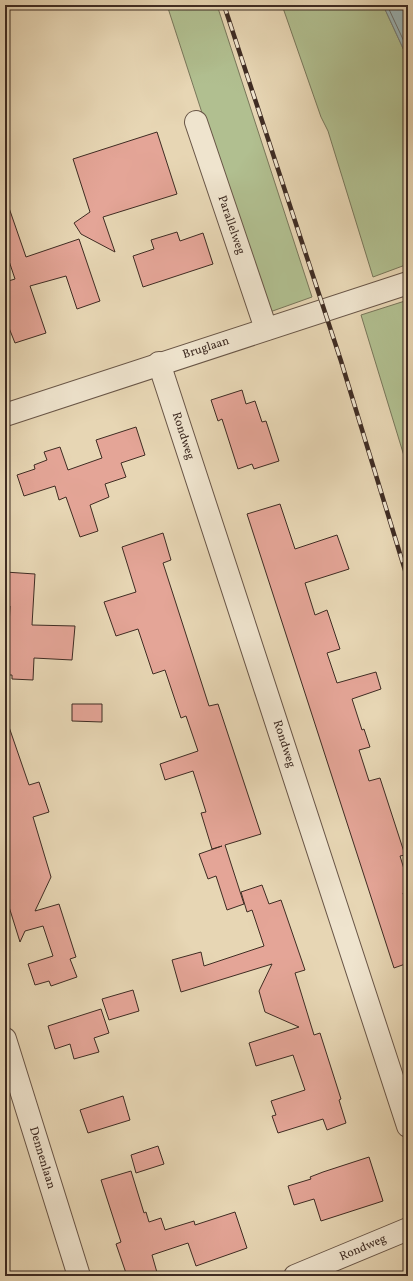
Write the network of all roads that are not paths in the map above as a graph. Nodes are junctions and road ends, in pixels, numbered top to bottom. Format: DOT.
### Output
graph roads {
  1 [pos="196,122"];
  2 [pos="408,283"];
  3 [pos="266,329"];
  4 [pos="159,363"];
  5 [pos="5,415"];
  6 [pos="5,1039"];
  7 [pos="408,1126"];
  8 [pos="408,1229"];
  9 [pos="79,1276"];
  10 [pos="296,1276"];
  1 -- 3 [label="street, Parallelweg"];
  2 -- 3 [label="street, Bruglaan"];
  3 -- 4 [label="street, Bruglaan"];
  4 -- 5 [label="street, Bruglaan"];
  4 -- 7 [label="street, Rondweg"];
  6 -- 9 [label="street, Dennenlaan"];
  8 -- 10 [label="street, Rondweg"];
}
